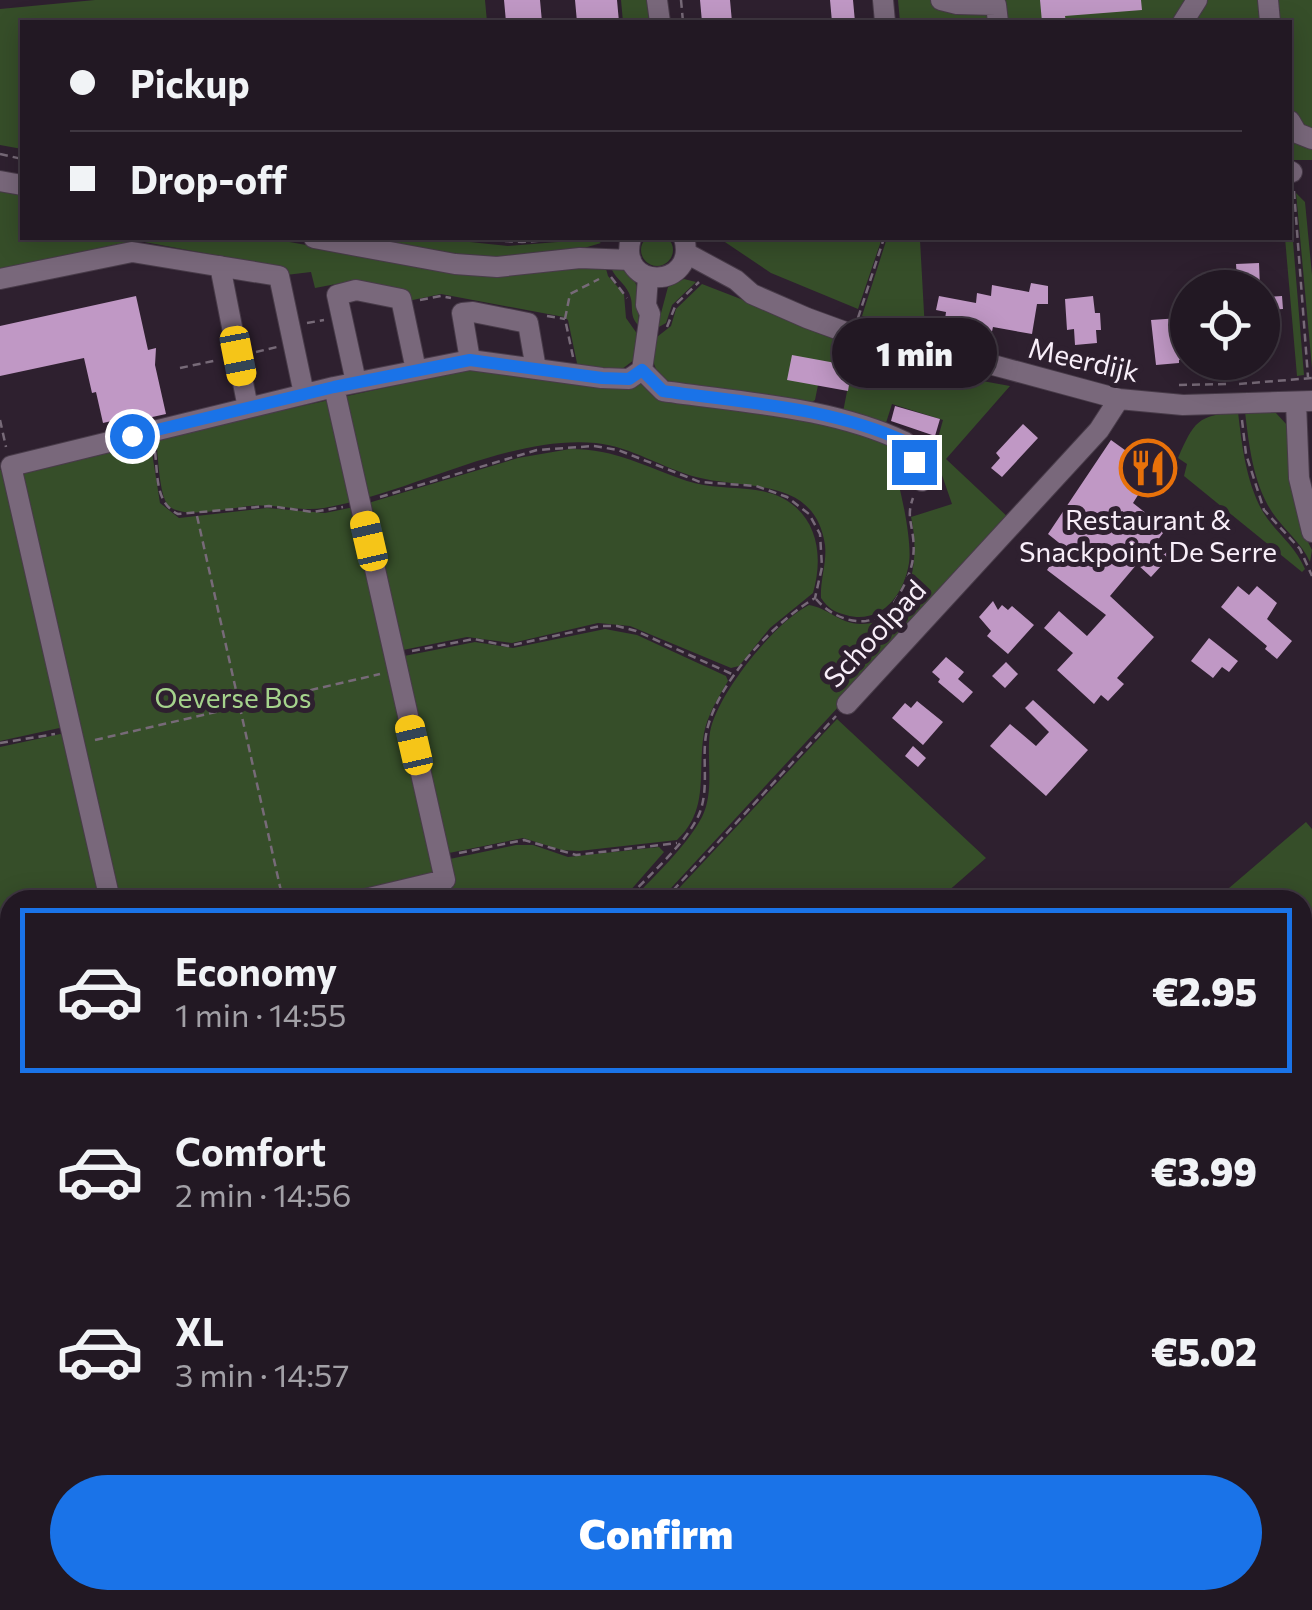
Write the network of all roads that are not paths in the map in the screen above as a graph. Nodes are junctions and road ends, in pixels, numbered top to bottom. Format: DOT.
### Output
graph roads {
  1 [pos="941,0"];
  2 [pos="998,20"];
  3 [pos="1292,125"];
  4 [pos="1312,139"];
  5 [pos="325,240"];
  6 [pos="630,247"];
  7 [pos="579,248"];
  8 [pos="671,263"];
  9 [pos="220,266"];
  10 [pos="0,280"];
  11 [pos="752,294"];
  12 [pos="470,360"];
  13 [pos="536,369"];
  14 [pos="416,370"];
  15 [pos="642,370"];
  16 [pos="356,382"];
  17 [pos="334,387"];
  18 [pos="304,394"];
  19 [pos="1119,399"];
  20 [pos="1304,402"];
  21 [pos="248,408"];
  22 [pos="922,481"];
  23 [pos="1312,532"];
  24 [pos="847,704"];
  25 [pos="108,890"];
  26 [pos="403,890"];
  1 -- 2 [label="street"];
  3 -- 4 [label="street"];
  5 -- 7 [label="street"];
  6 -- 7 [label="street"];
  6 -- 7 [label="street"];
  6 -- 8 [label="street"];
  8 -- 11 [label="street, Meerdijk"];
  8 -- 11 [label="street, Meerdijk"];
  8 -- 15 [label="street"];
  9 -- 10 [label="street"];
  9 -- 18 [label="street"];
  9 -- 21 [label="street"];
  11 -- 19 [label="street, Meerdijk"];
  12 -- 13 [label="street"];
  12 -- 13 [label="street"];
  12 -- 14 [label="street"];
  13 -- 15 [label="street"];
  14 -- 16 [label="street"];
  14 -- 16 [label="street"];
  15 -- 22 [label="street"];
  16 -- 17 [label="street"];
  17 -- 18 [label="street"];
  17 -- 26 [label="street"];
  18 -- 21 [label="street"];
  19 -- 20 [label="street, Meerdijk"];
  19 -- 24 [label="street, Schoolpad"];
  20 -- 23 [label="street"];
  21 -- 25 [label="street"];
}
